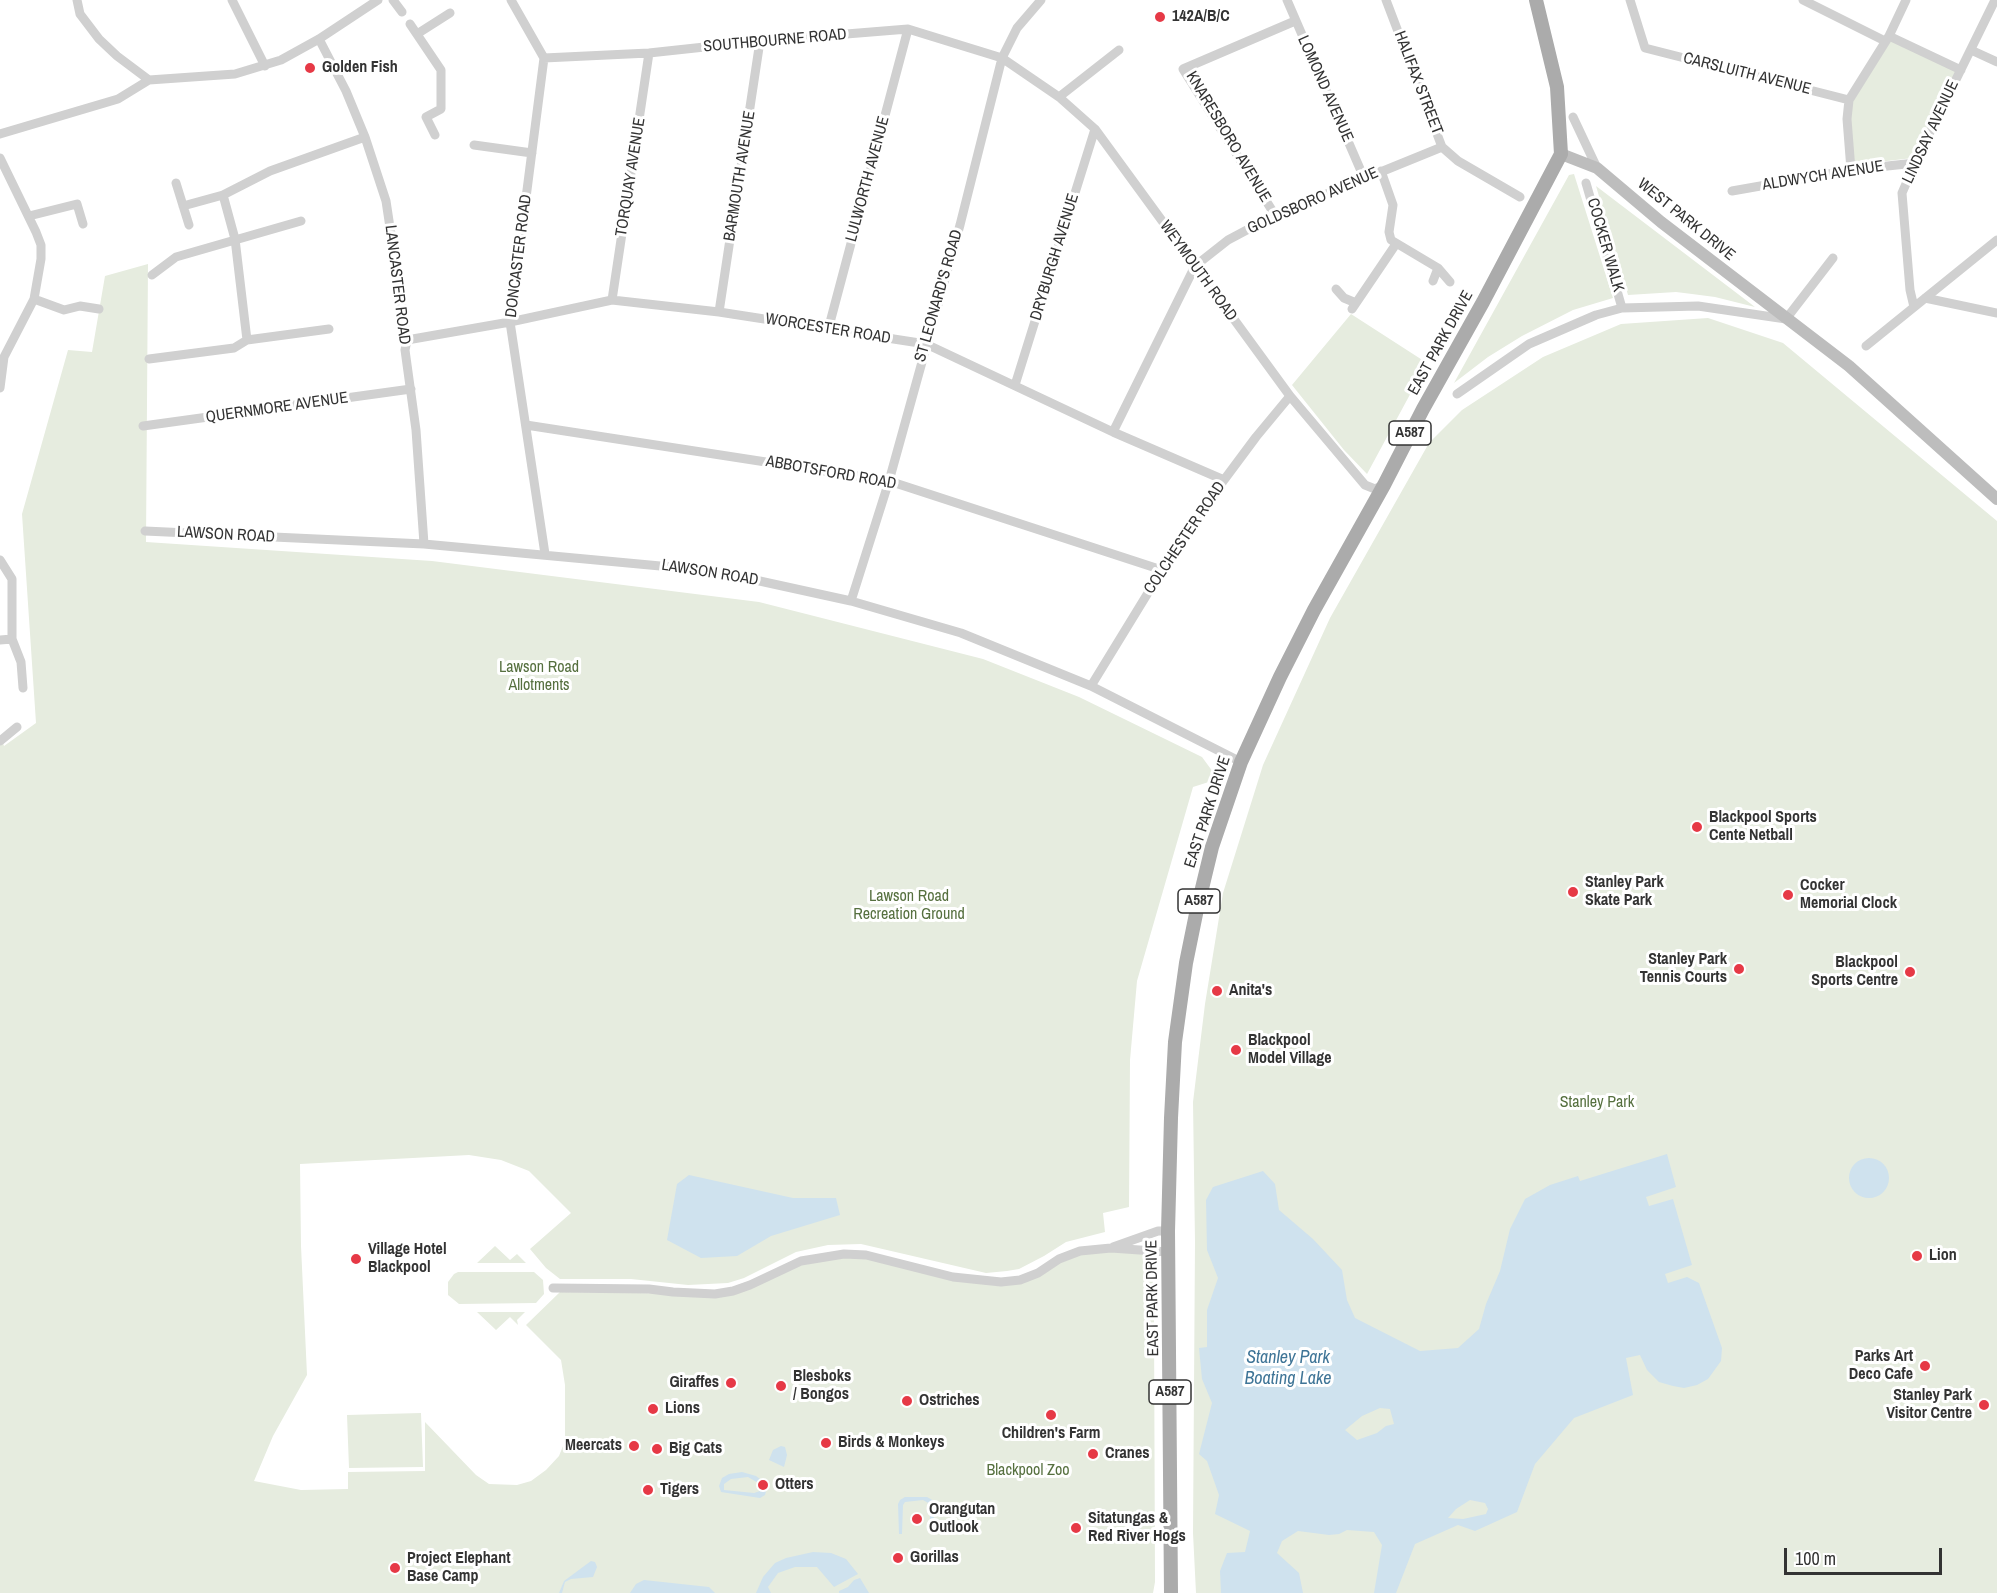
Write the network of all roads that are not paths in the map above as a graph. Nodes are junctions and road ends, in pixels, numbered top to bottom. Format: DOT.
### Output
graph roads {
  1 [pos="77,0"];
  2 [pos="232,0"];
  3 [pos="378,0"];
  4 [pos="393,0"];
  5 [pos="511,0"];
  6 [pos="1041,0"];
  7 [pos="1287,0"];
  8 [pos="1386,0"];
  9 [pos="1536,0"];
  10 [pos="1630,0"];
  11 [pos="1803,0"];
  12 [pos="1906,0"];
  13 [pos="1995,0"];
  14 [pos="402,12"];
  15 [pos="450,13"];
  16 [pos="1295,21"];
  17 [pos="410,24"];
  18 [pos="908,29"];
  19 [pos="417,34"];
  20 [pos="320,39"];
  21 [pos="1887,39"];
  22 [pos="760,41"];
  23 [pos="1119,50"];
  24 [pos="1971,50"];
  25 [pos="649,53"];
  26 [pos="544,58"];
  27 [pos="1002,58"];
  28 [pos="1997,62"];
  29 [pos="265,66"];
  30 [pos="1961,70"];
  31 [pos="149,80"];
  32 [pos="1059,97"];
  33 [pos="1849,100"];
  34 [pos="1573,117"];
  35 [pos="1095,129"];
  36 [pos="0,134"];
  37 [pos="435,135"];
  38 [pos="365,137"];
  39 [pos="474,145"];
  40 [pos="1442,147"];
  41 [pos="532,153"];
  42 [pos="1561,154"];
  43 [pos="0,158"];
  44 [pos="1915,163"];
  45 [pos="1597,168"];
  46 [pos="1851,170"];
  47 [pos="1381,171"];
  48 [pos="1364,178"];
  49 [pos="176,183"];
  50 [pos="1586,183"];
  51 [pos="1732,191"];
  52 [pos="223,195"];
  53 [pos="1520,196"];
  54 [pos="183,206"];
  55 [pos="1275,215"];
  56 [pos="29,216"];
  57 [pos="301,222"];
  58 [pos="83,224"];
  59 [pos="189,225"];
  60 [pos="235,239"];
  61 [pos="1997,240"];
  62 [pos="1396,244"];
  63 [pos="1833,258"];
  64 [pos="1195,266"];
  65 [pos="1438,268"];
  66 [pos="152,275"];
  67 [pos="1433,281"];
  68 [pos="1450,282"];
  69 [pos="1336,289"];
  70 [pos="1925,298"];
  71 [pos="34,299"];
  72 [pos="612,300"];
  73 [pos="1914,307"];
  74 [pos="1623,308"];
  75 [pos="99,309"];
  76 [pos="719,312"];
  77 [pos="1997,313"];
  78 [pos="1786,319"];
  79 [pos="510,322"];
  80 [pos="329,329"];
  81 [pos="828,330"];
  82 [pos="247,340"];
  83 [pos="407,340"];
  84 [pos="926,344"];
  85 [pos="1866,346"];
  86 [pos="148,359"];
  87 [pos="1015,385"];
  88 [pos="0,388"];
  89 [pos="411,389"];
  90 [pos="1457,394"];
  91 [pos="1290,396"];
  92 [pos="526,425"];
  93 [pos="143,426"];
  94 [pos="1113,432"];
  95 [pos="1224,480"];
  96 [pos="889,481"];
  97 [pos="1384,485"];
  98 [pos="1997,499"];
  99 [pos="145,531"];
  100 [pos="424,544"];
  101 [pos="545,554"];
  102 [pos="0,560"];
  103 [pos="1162,570"];
  104 [pos="852,601"];
  105 [pos="12,639"];
  106 [pos="0,640"];
  107 [pos="1091,686"];
  108 [pos="23,688"];
  109 [pos="17,727"];
  110 [pos="0,741"];
  111 [pos="1241,762"];
  112 [pos="1168,1231"];
  113 [pos="1111,1248"];
  114 [pos="1168,1252"];
  115 [pos="554,1288"];
  116 [pos="1171,1593"];
  1 -- 31 [label="street"];
  2 -- 29 [label="street"];
  3 -- 20 [label="street"];
  4 -- 14 [label="street"];
  5 -- 26 [label="street"];
  6 -- 27 [label="street, ST LEONARD'S ROAD"];
  7 -- 16 [label="street, LOMOND AVENUE"];
  8 -- 40 [label="street, HALIFAX STREET"];
  9 -- 42 [label="main road"];
  10 -- 33 [label="street, CARSLUITH AVENUE"];
  11 -- 21 [label="street"];
  12 -- 21 [label="street"];
  13 -- 24 [label="street, LINDSAY AVENUE"];
  15 -- 19 [label="street"];
  16 -- 48 [label="street, LOMOND AVENUE"];
  16 -- 55 [label="street, KNARESBORO AVENUE"];
  17 -- 19 [label="street"];
  18 -- 22 [label="street, SOUTHBOURNE ROAD"];
  18 -- 27 [label="street, SOUTHBOURNE ROAD"];
  18 -- 81 [label="street, LULWORTH AVENUE"];
  19 -- 37 [label="street"];
  20 -- 29 [label="street"];
  20 -- 38 [label="street, LANCASTER ROAD"];
  21 -- 30 [label="street"];
  21 -- 33 [label="street"];
  22 -- 25 [label="street, SOUTHBOURNE ROAD"];
  22 -- 76 [label="street, BARMOUTH AVENUE"];
  23 -- 32 [label="street"];
  24 -- 28 [label="street"];
  24 -- 30 [label="street, LINDSAY AVENUE"];
  25 -- 26 [label="street, SOUTHBOURNE ROAD"];
  25 -- 72 [label="street, TORQUAY AVENUE"];
  26 -- 41 [label="street, DONCASTER ROAD"];
  27 -- 32 [label="street, WEYMOUTH ROAD"];
  27 -- 84 [label="street, ST LEONARD'S ROAD"];
  29 -- 31 [label="street"];
  30 -- 44 [label="street, LINDSAY AVENUE"];
  31 -- 36 [label="street"];
  32 -- 35 [label="street, WEYMOUTH ROAD"];
  33 -- 46 [label="street"];
  34 -- 45 [label="street"];
  35 -- 64 [label="street, WEYMOUTH ROAD"];
  35 -- 87 [label="street, DRYBURGH AVENUE"];
  38 -- 52 [label="street"];
  38 -- 83 [label="street, LANCASTER ROAD"];
  39 -- 41 [label="street"];
  40 -- 47 [label="street, GOLDSBORO AVENUE"];
  40 -- 53 [label="street, HALIFAX STREET"];
  41 -- 79 [label="street, DONCASTER ROAD"];
  42 -- 45 [label="street, WEST PARK DRIVE"];
  42 -- 97 [label="main road, EAST PARK DRIVE / A587"];
  43 -- 56 [label="street"];
  44 -- 46 [label="street, ALDWYCH AVENUE"];
  44 -- 73 [label="street, LINDSAY AVENUE"];
  45 -- 78 [label="street, WEST PARK DRIVE"];
  46 -- 51 [label="street, ALDWYCH AVENUE"];
  47 -- 48 [label="street, GOLDSBORO AVENUE"];
  47 -- 62 [label="street"];
  48 -- 55 [label="street, GOLDSBORO AVENUE"];
  49 -- 54 [label="street"];
  50 -- 74 [label="street, COCKER WALK"];
  52 -- 54 [label="street"];
  52 -- 60 [label="street"];
  54 -- 59 [label="street"];
  55 -- 64 [label="street, GOLDSBORO AVENUE"];
  56 -- 58 [label="street"];
  56 -- 71 [label="street"];
  57 -- 60 [label="street"];
  60 -- 66 [label="street"];
  60 -- 82 [label="street"];
  61 -- 70 [label="street"];
  62 -- 65 [label="street"];
  62 -- 69 [label="street"];
  63 -- 78 [label="street"];
  64 -- 91 [label="street, WEYMOUTH ROAD"];
  64 -- 94 [label="street, GOLDSBORO AVENUE"];
  65 -- 67 [label="street"];
  65 -- 68 [label="street"];
  70 -- 73 [label="street"];
  70 -- 77 [label="street"];
  71 -- 75 [label="street"];
  71 -- 88 [label="street"];
  72 -- 76 [label="street, WORCESTER ROAD"];
  72 -- 79 [label="street, WORCESTER ROAD"];
  73 -- 85 [label="street"];
  74 -- 78 [label="street, WEST PARK DRIVE"];
  74 -- 90 [label="street"];
  76 -- 81 [label="street, WORCESTER ROAD"];
  78 -- 98 [label="street, WEST PARK DRIVE"];
  79 -- 83 [label="street, WORCESTER ROAD"];
  79 -- 92 [label="street, DONCASTER ROAD"];
  80 -- 82 [label="street"];
  81 -- 84 [label="street, WORCESTER ROAD"];
  82 -- 86 [label="street"];
  83 -- 89 [label="street, LANCASTER ROAD"];
  84 -- 87 [label="street, WORCESTER ROAD"];
  84 -- 96 [label="street, ST LEONARD'S ROAD"];
  87 -- 94 [label="street, WORCESTER ROAD"];
  89 -- 93 [label="street, QUERNMORE AVENUE"];
  89 -- 100 [label="street, LANCASTER ROAD"];
  91 -- 95 [label="street, COLCHESTER ROAD"];
  91 -- 97 [label="street, WEYMOUTH ROAD"];
  92 -- 96 [label="street, ABBOTSFORD ROAD"];
  92 -- 101 [label="street, DONCASTER ROAD"];
  94 -- 95 [label="street, WORCESTER ROAD"];
  95 -- 103 [label="street, COLCHESTER ROAD"];
  96 -- 103 [label="street, ABBOTSFORD ROAD"];
  96 -- 104 [label="street, ST LEONARD'S ROAD"];
  97 -- 111 [label="main road, EAST PARK DRIVE / A587"];
  99 -- 100 [label="street, LAWSON ROAD"];
  100 -- 101 [label="street, LAWSON ROAD"];
  101 -- 104 [label="street, LAWSON ROAD"];
  102 -- 105 [label="street"];
  103 -- 107 [label="street, COLCHESTER ROAD"];
  104 -- 107 [label="street, LAWSON ROAD"];
  105 -- 106 [label="street"];
  105 -- 108 [label="street"];
  107 -- 111 [label="street, LAWSON ROAD"];
  109 -- 110 [label="street"];
  111 -- 112 [label="main road, EAST PARK DRIVE / A587"];
  112 -- 113 [label="street"];
  112 -- 114 [label="main road, EAST PARK DRIVE / A587"];
  113 -- 114 [label="street"];
  113 -- 115 [label="street"];
  114 -- 116 [label="main road, EAST PARK DRIVE / A587"];
}
